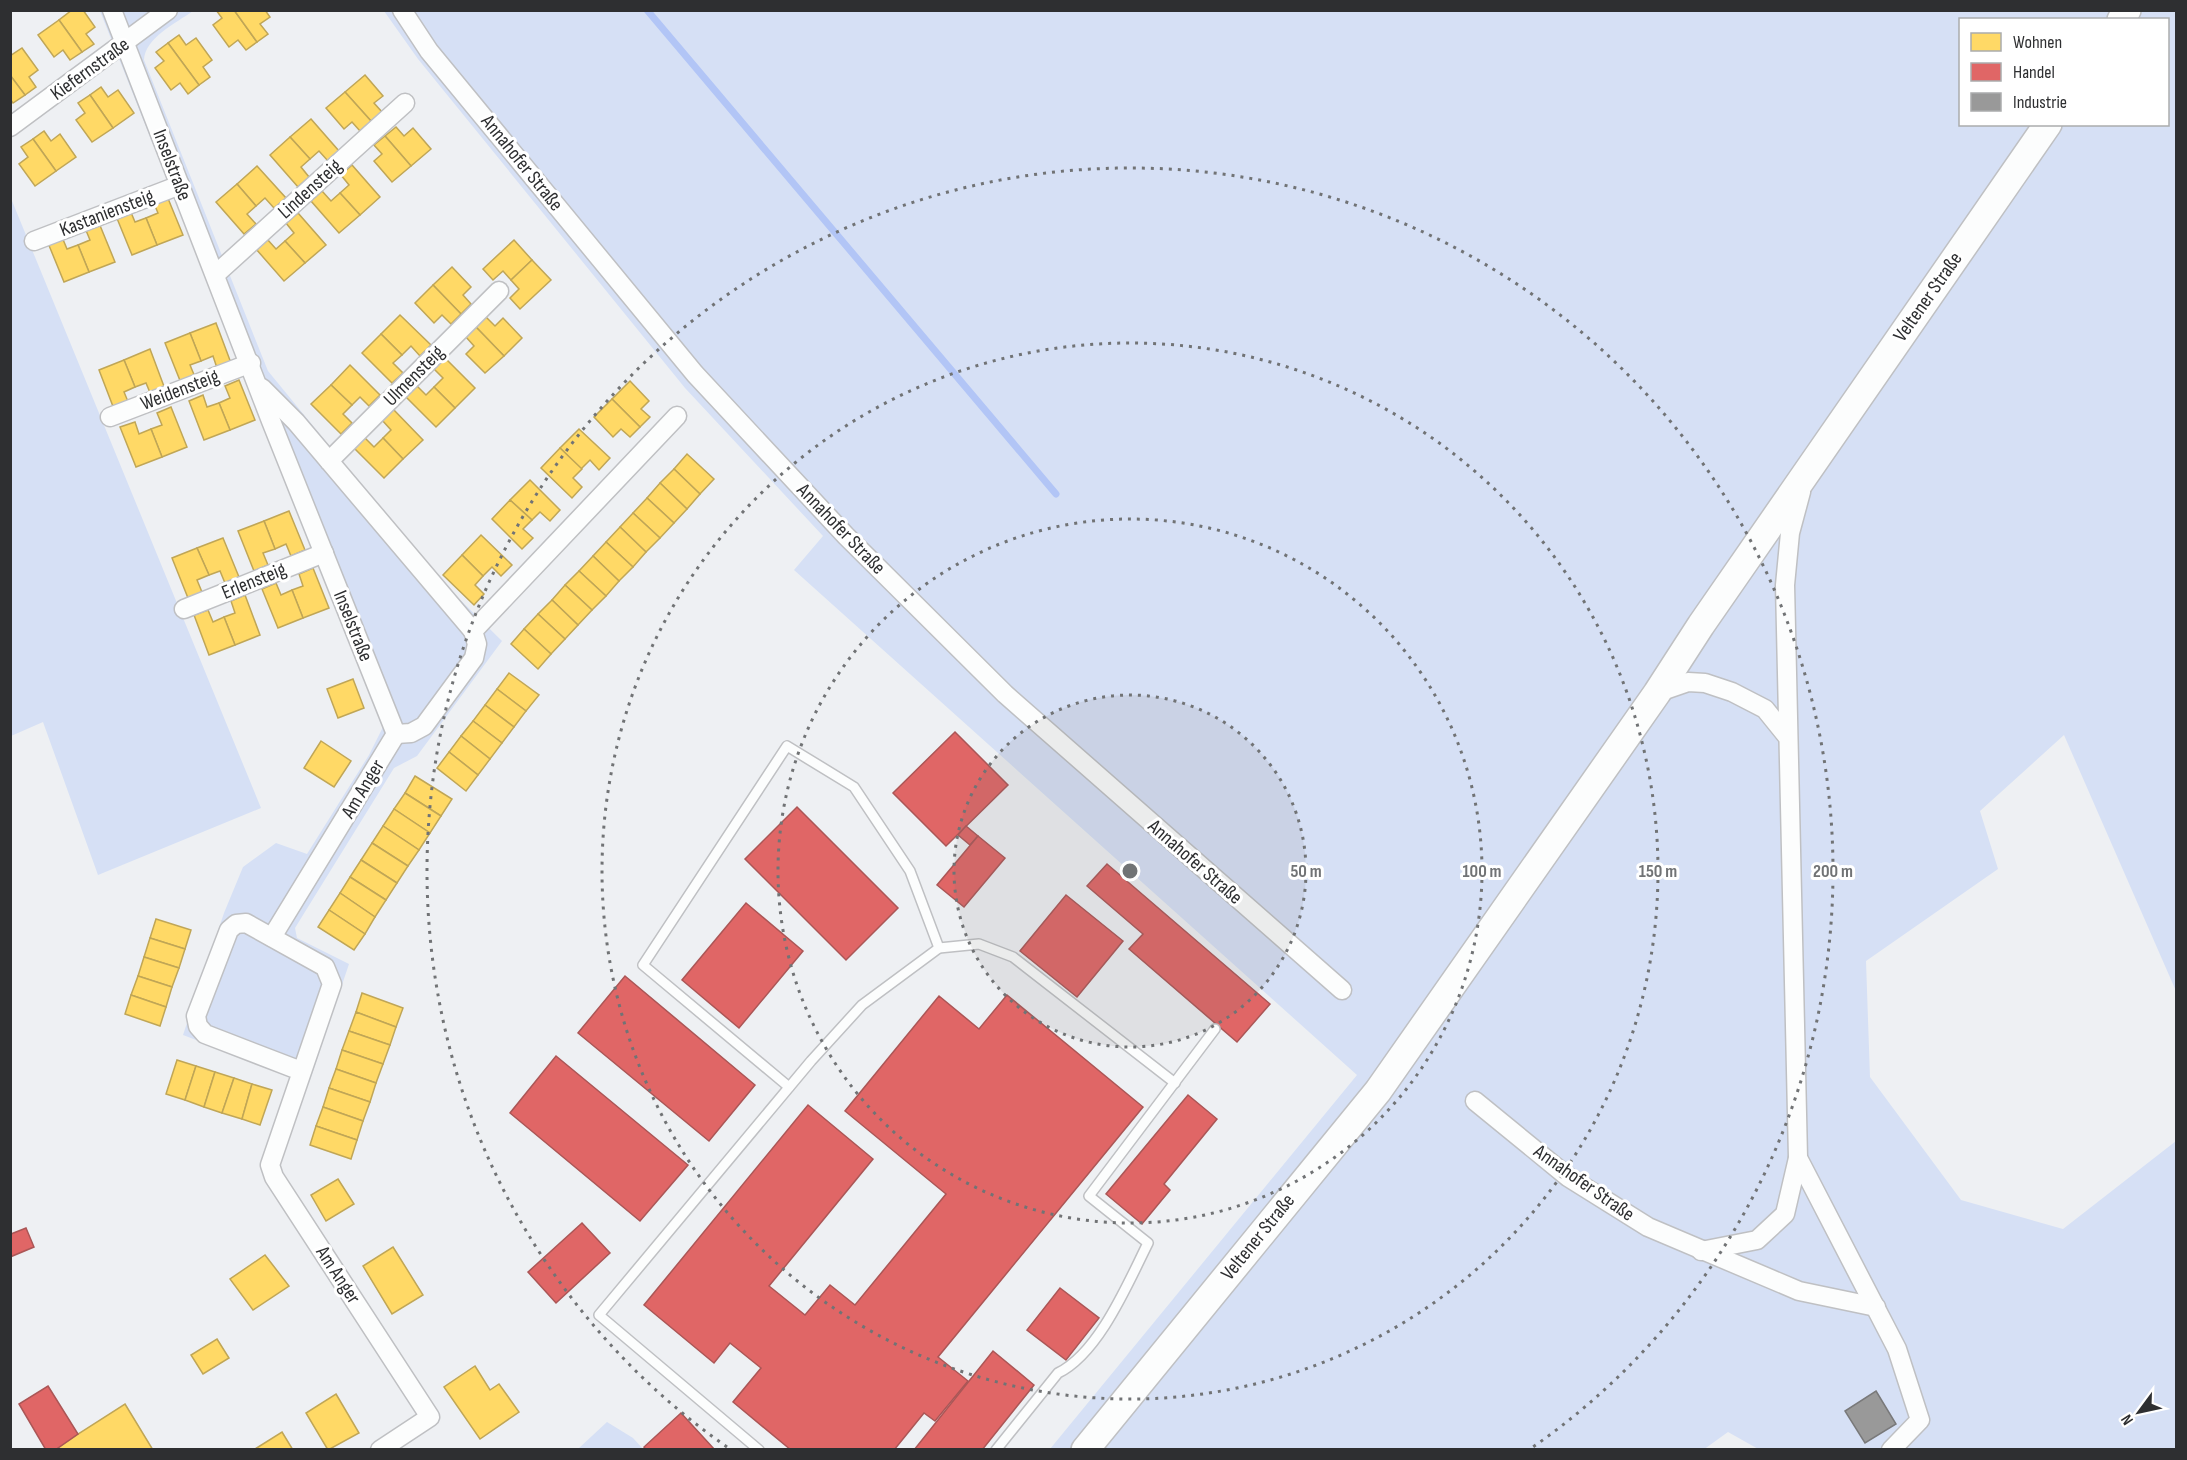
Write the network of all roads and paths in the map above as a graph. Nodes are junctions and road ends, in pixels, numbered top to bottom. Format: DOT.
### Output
graph roads {
  1 [pos="112,10"];
  2 [pos="168,10"];
  3 [pos="402,10"];
  4 [pos="126,43"];
  5 [pos="405,103"];
  6 [pos="2047,126"];
  7 [pos="10,127"];
  8 [pos="180,185"];
  9 [pos="34,241"];
  10 [pos="216,274"];
  11 [pos="499,291"];
  12 [pos="250,363"];
  13 [pos="260,386"];
  14 [pos="677,416"];
  15 [pos="110,417"];
  16 [pos="329,461"];
  17 [pos="1809,469"];
  18 [pos="324,553"];
  19 [pos="183,609"];
  20 [pos="473,632"];
  21 [pos="1657,693"];
  22 [pos="396,734"];
  23 [pos="1786,735"];
  24 [pos="272,937"];
  25 [pos="939,948"];
  26 [pos="1342,990"];
  27 [pos="1215,1029"];
  28 [pos="301,1071"];
  29 [pos="1175,1083"];
  30 [pos="789,1087"];
  31 [pos="1475,1101"];
  32 [pos="1798,1158"];
  33 [pos="1701,1251"];
  34 [pos="1875,1307"];
  35 [pos="380,1449"];
  36 [pos="759,1449"];
  37 [pos="996,1449"];
  38 [pos="1085,1449"];
  39 [pos="1891,1449"];
  1 -- 4 [label="street, Inselstraße"];
  2 -- 4 [label="street, Kiefernstraße"];
  3 -- 26 [label="street, Annahofer Straße"];
  4 -- 7 [label="street, Kiefernstraße"];
  4 -- 8 [label="street, Inselstraße"];
  5 -- 10 [label="street, Lindensteig"];
  6 -- 17 [label="main road, Veltener Straße"];
  8 -- 9 [label="street, Kastaniensteig"];
  8 -- 10 [label="street, Inselstraße"];
  10 -- 12 [label="street, Inselstraße"];
  11 -- 16 [label="street, Ulmensteig"];
  12 -- 13 [label="street, Inselstraße"];
  12 -- 15 [label="street, Weidensteig"];
  13 -- 16 [label="street, Inselstraße"];
  13 -- 18 [label="street, Inselstraße"];
  14 -- 20 [label="street"];
  16 -- 20 [label="street, Inselstraße"];
  17 -- 21 [label="main road, Veltener Straße"];
  17 -- 23 [label="street"];
  18 -- 19 [label="street, Erlensteig"];
  18 -- 22 [label="street, Inselstraße"];
  20 -- 22 [label="street"];
  21 -- 23 [label="street"];
  21 -- 38 [label="main road, Veltener Straße"];
  22 -- 24 [label="street, Am Anger"];
  23 -- 32 [label="street"];
  24 -- 28 [label="street, Am Anger"];
  24 -- 28 [label="street, Am Anger"];
  25 -- 29 [label="lane"];
  25 -- 30 [label="lane"];
  25 -- 30 [label="lane"];
  27 -- 29 [label="lane"];
  28 -- 35 [label="street, Am Anger"];
  29 -- 37 [label="lane"];
  30 -- 36 [label="lane"];
  31 -- 33 [label="street, Annahofer Straße"];
  32 -- 33 [label="street"];
  32 -- 34 [label="street"];
  33 -- 34 [label="street, Annahofer Straße"];
  34 -- 39 [label="street"];
}
